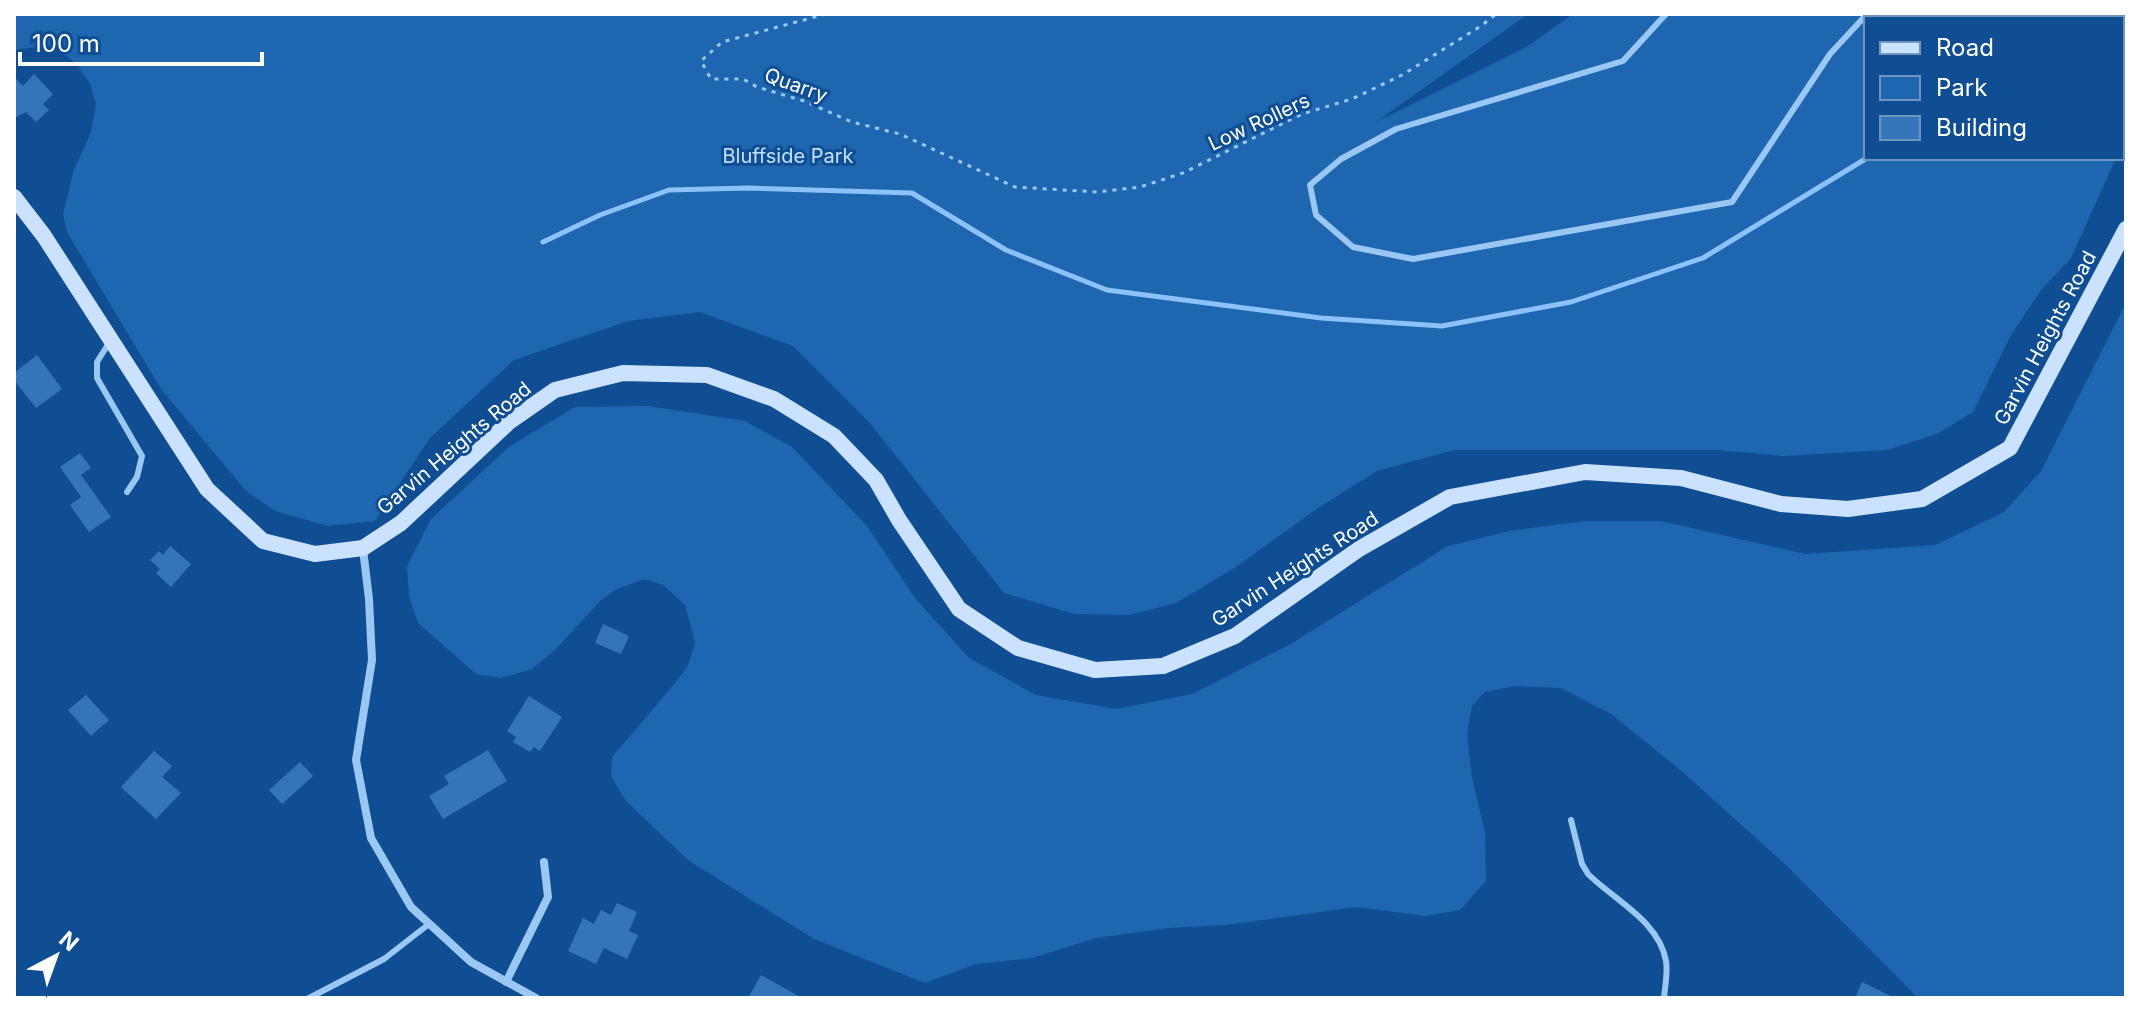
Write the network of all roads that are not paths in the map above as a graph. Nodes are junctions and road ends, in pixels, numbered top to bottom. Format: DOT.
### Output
graph roads {
  1 [pos="1666,14"];
  2 [pos="1864,17"];
  3 [pos="14,197"];
  4 [pos="2126,229"];
  5 [pos="111,340"];
  6 [pos="127,492"];
  7 [pos="363,548"];
  8 [pos="1571,820"];
  9 [pos="544,862"];
  10 [pos="429,924"];
  11 [pos="506,982"];
  12 [pos="309,998"];
  13 [pos="536,998"];
  14 [pos="1664,998"];
  1 -- 2 [label="lane"];
  3 -- 5 [label="main road, Garvin Heights Road"];
  4 -- 7 [label="main road, Garvin Heights Road"];
  5 -- 6 [label="lane"];
  5 -- 7 [label="main road, Garvin Heights Road"];
  7 -- 10 [label="street"];
  8 -- 14 [label="lane"];
  9 -- 11 [label="street"];
  10 -- 11 [label="street"];
  10 -- 12 [label="lane"];
  11 -- 13 [label="street"];
}
